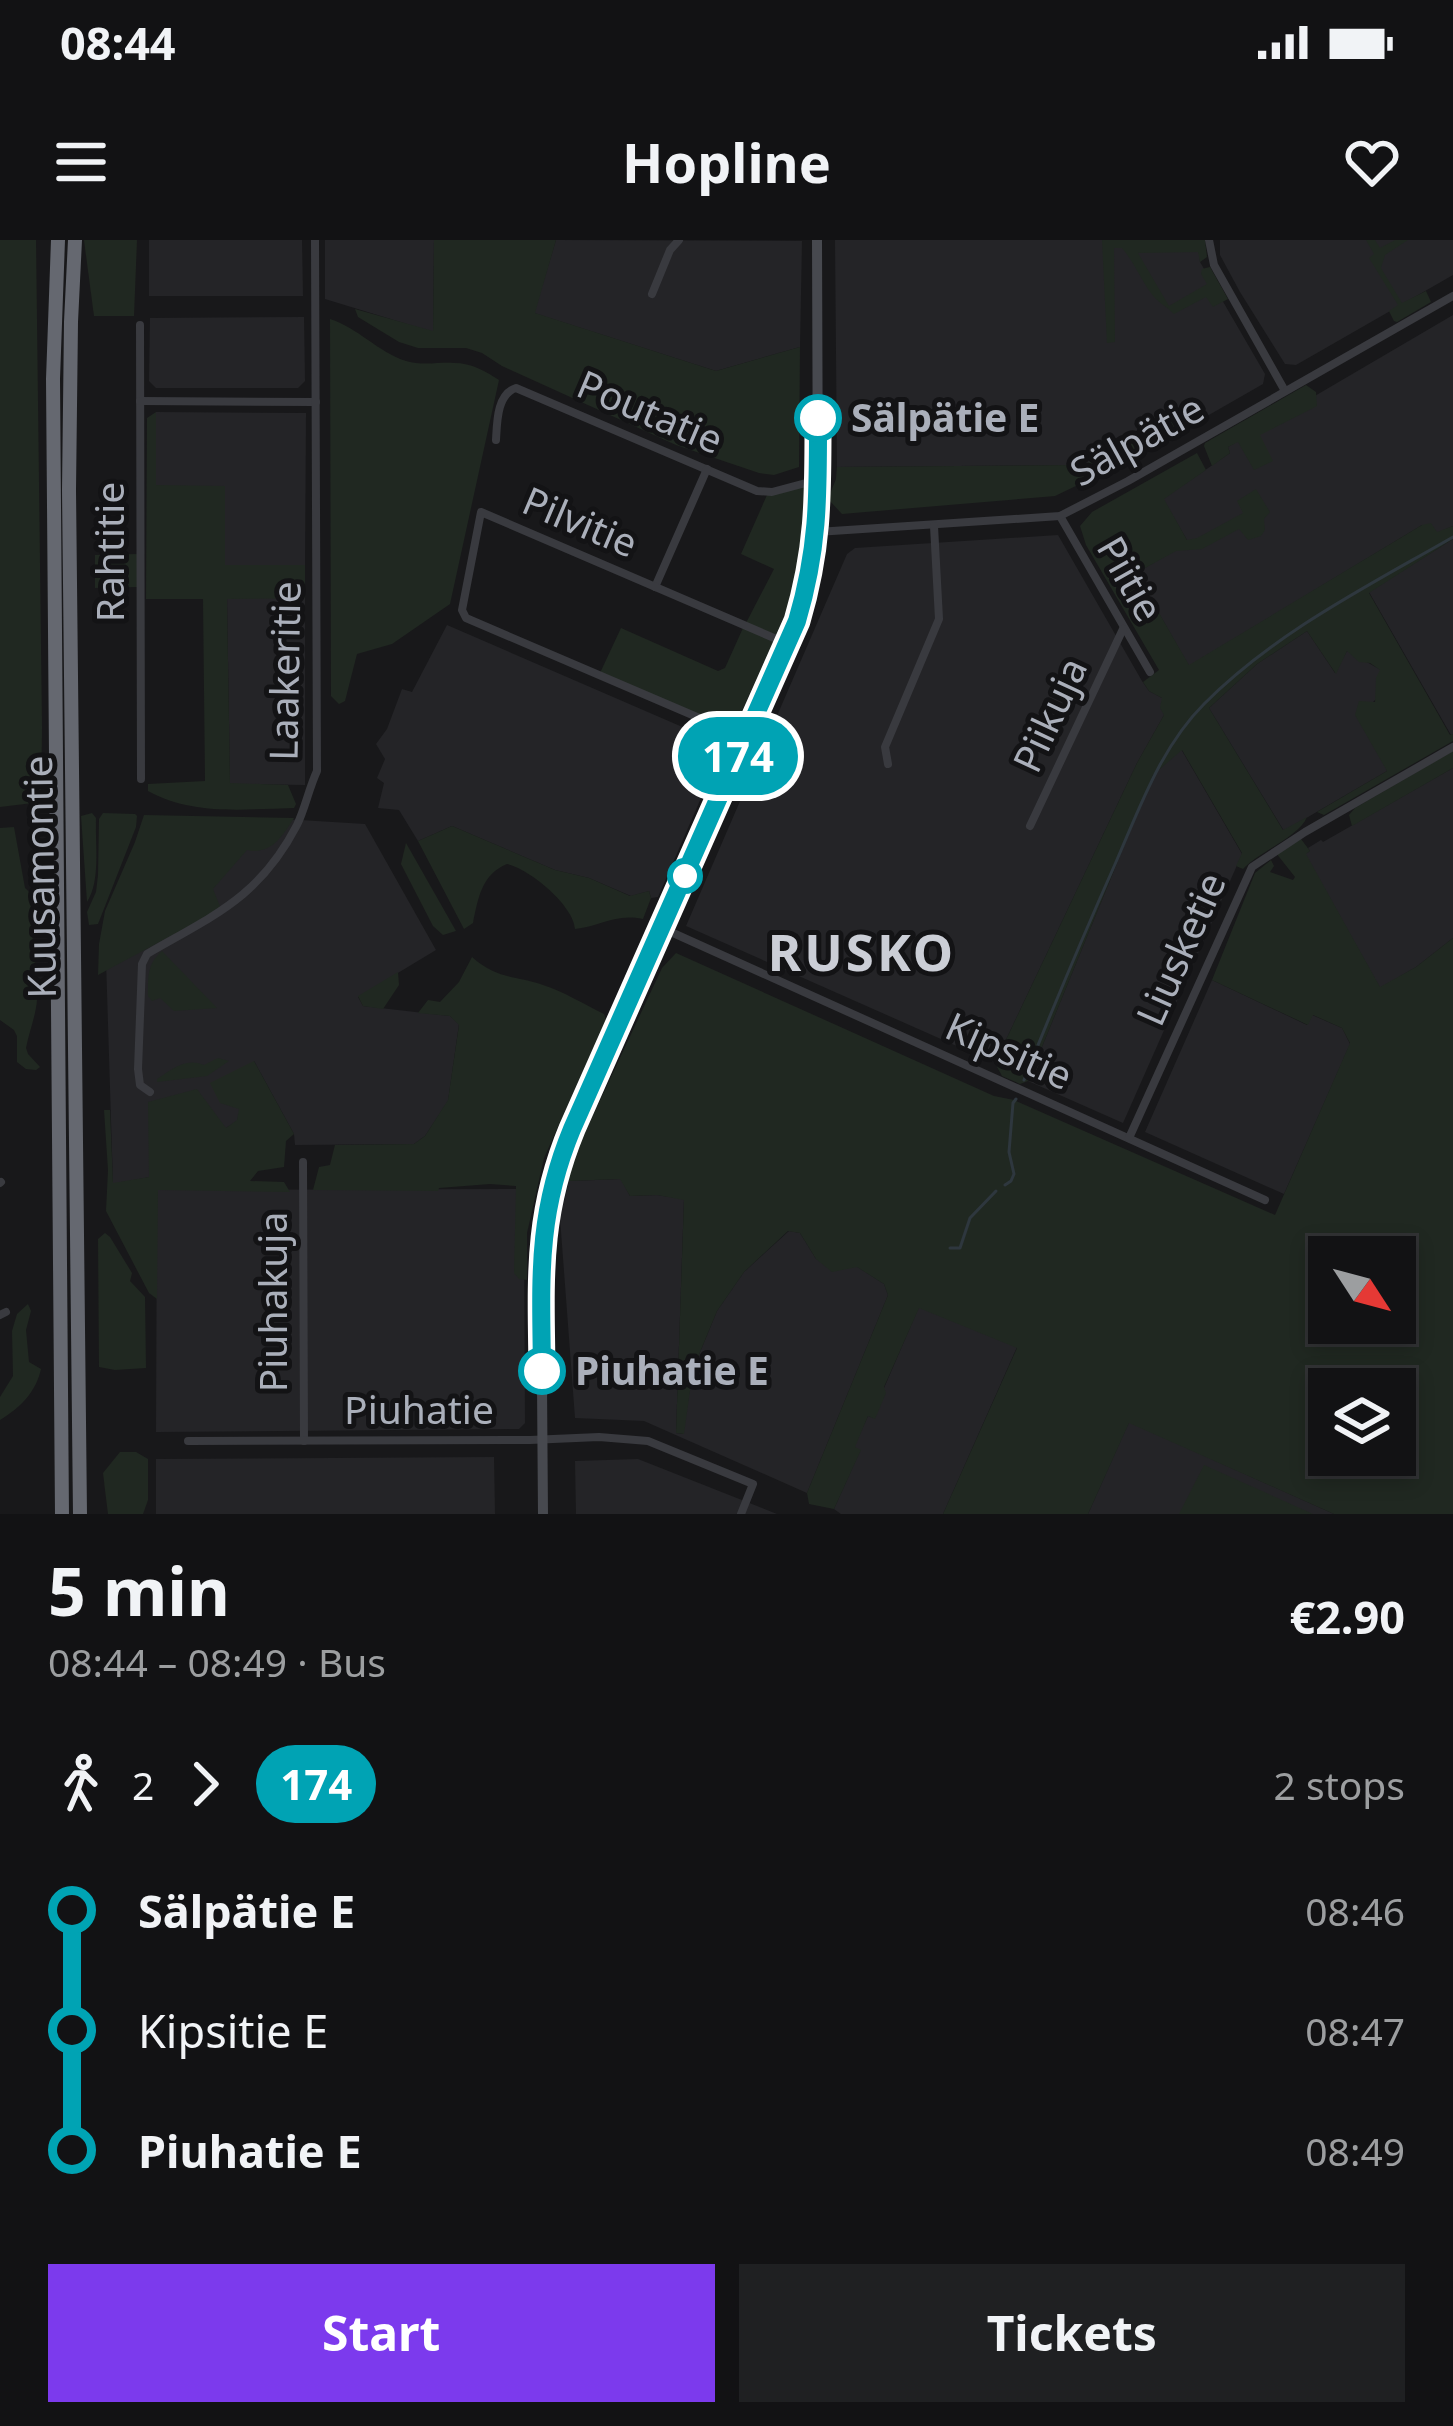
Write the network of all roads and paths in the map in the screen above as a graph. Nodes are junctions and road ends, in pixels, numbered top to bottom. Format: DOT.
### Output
graph roads {
  1 [pos="56,240"];
  2 [pos="75,240"];
  3 [pos="315,240"];
  4 [pos="679,240"];
  5 [pos="818,240"];
  6 [pos="1209,240"];
  7 [pos="652,294"];
  8 [pos="1453,296"];
  9 [pos="140,325"];
  10 [pos="1285,392"];
  11 [pos="140,401"];
  12 [pos="316,402"];
  13 [pos="496,440"];
  14 [pos="707,470"];
  15 [pos="818,479"];
  16 [pos="1060,516"];
  17 [pos="934,526"];
  18 [pos="818,532"];
  19 [pos="656,587"];
  20 [pos="1124,629"];
  21 [pos="788,644"];
  22 [pos="1150,672"];
  23 [pos="746,739"];
  24 [pos="1453,747"];
  25 [pos="888,764"];
  26 [pos="141,779"];
  27 [pos="1030,826"];
  28 [pos="662,928"];
  29 [pos="150,1092"];
  30 [pos="1129,1139"];
  31 [pos="303,1162"];
  32 [pos="1265,1200"];
  33 [pos="542,1440"];
  34 [pos="188,1441"];
  35 [pos="304,1441"];
  36 [pos="62,1514"];
  37 [pos="81,1514"];
  38 [pos="543,1514"];
  39 [pos="741,1514"];
  1 -- 36 [label="highway, Kuusamontie"];
  2 -- 37 [label="highway, Kuusamontie"];
  3 -- 12 [label="street, Laakeritie"];
  4 -- 7 [label="street"];
  5 -- 15 [label="street"];
  6 -- 10 [label="street"];
  8 -- 10 [label="street, Sälpätie"];
  9 -- 11 [label="street, Rahtitie"];
  10 -- 16 [label="street, Sälpätie"];
  11 -- 12 [label="street"];
  11 -- 26 [label="street, Rahtitie"];
  12 -- 29 [label="street, Laakeritie"];
  13 -- 14 [label="street, Poutatie"];
  14 -- 15 [label="street, Poutatie"];
  14 -- 19 [label="street, Pilvitie"];
  15 -- 18 [label="street"];
  16 -- 17 [label="street, Sälpätie"];
  16 -- 20 [label="street, Piitie"];
  17 -- 18 [label="street, Sälpätie"];
  17 -- 25 [label="street"];
  18 -- 21 [label="street"];
  19 -- 21 [label="street, Pilvitie"];
  19 -- 23 [label="street, Pilvitie"];
  20 -- 22 [label="street, Piitie"];
  20 -- 27 [label="street, Piikuja"];
  21 -- 23 [label="street"];
  23 -- 28 [label="street"];
  24 -- 30 [label="street, Liusketie"];
  28 -- 30 [label="street, Kipsitie"];
  28 -- 33 [label="street"];
  30 -- 32 [label="street, Kipsitie"];
  31 -- 35 [label="street, Piuhakuja"];
  33 -- 35 [label="street, Piuhatie"];
  33 -- 38 [label="street"];
  33 -- 39 [label="street, Piuhatie"];
  34 -- 35 [label="street, Piuhatie"];
}
